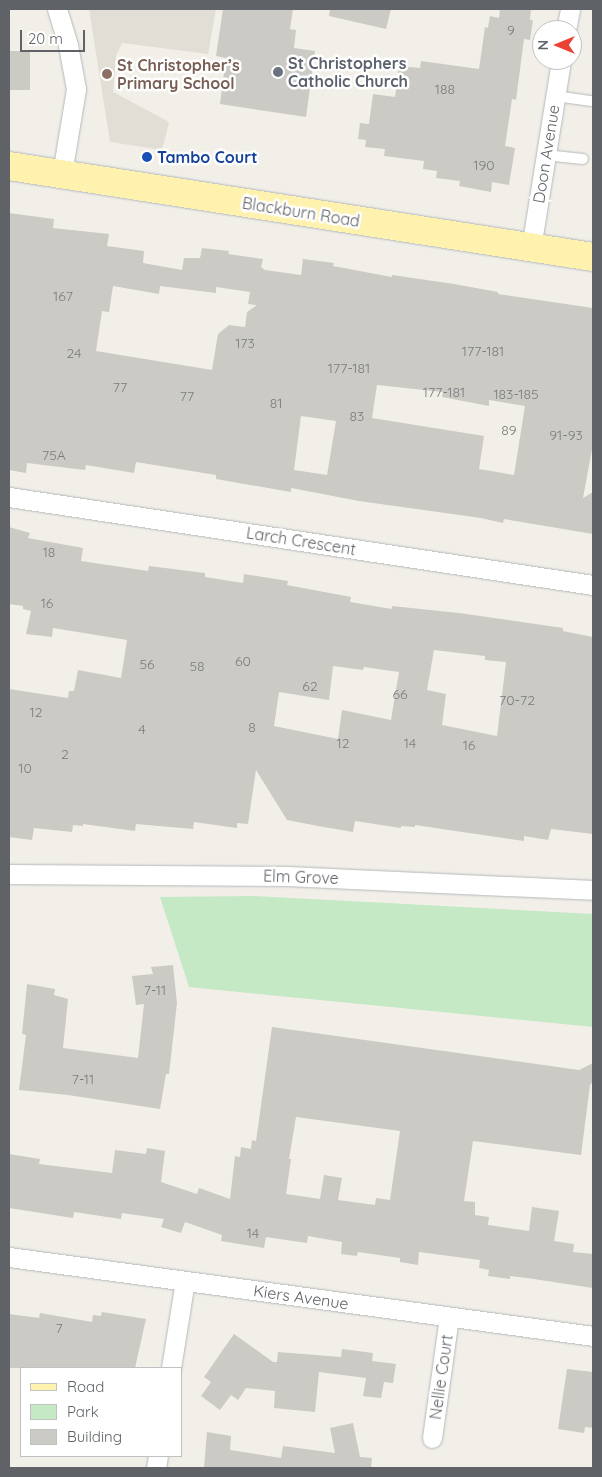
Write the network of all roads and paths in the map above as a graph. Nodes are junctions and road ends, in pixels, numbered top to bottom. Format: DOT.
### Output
graph roads {
  1 [pos="58,9"];
  2 [pos="559,70"];
  3 [pos="555,96"];
  4 [pos="592,101"];
  5 [pos="545,155"];
  6 [pos="583,160"];
  7 [pos="9,166"];
  8 [pos="62,174"];
  9 [pos="531,248"];
  10 [pos="593,257"];
  11 [pos="9,497"];
  12 [pos="593,585"];
  13 [pos="9,874"];
  14 [pos="593,890"];
  15 [pos="9,1257"];
  16 [pos="185,1281"];
  17 [pos="449,1316"];
  18 [pos="593,1336"];
  19 [pos="172,1367"];
  20 [pos="432,1438"];
  1 -- 8 [label="street"];
  2 -- 3 [label="street, Doon Avenue"];
  3 -- 4 [label="lane"];
  3 -- 5 [label="street, Doon Avenue"];
  5 -- 6 [label="lane"];
  5 -- 9 [label="street, Doon Avenue"];
  7 -- 8 [label="main road, Blackburn Road"];
  8 -- 9 [label="main road, Blackburn Road"];
  9 -- 10 [label="main road, Blackburn Road"];
  11 -- 12 [label="street, Larch Crescent"];
  13 -- 14 [label="street, Elm Grove"];
  15 -- 16 [label="street, Kiers Avenue"];
  16 -- 17 [label="street, Kiers Avenue"];
  16 -- 19 [label="street"];
  17 -- 18 [label="street, Kiers Avenue"];
  17 -- 20 [label="street, Nellie Court"];
}
